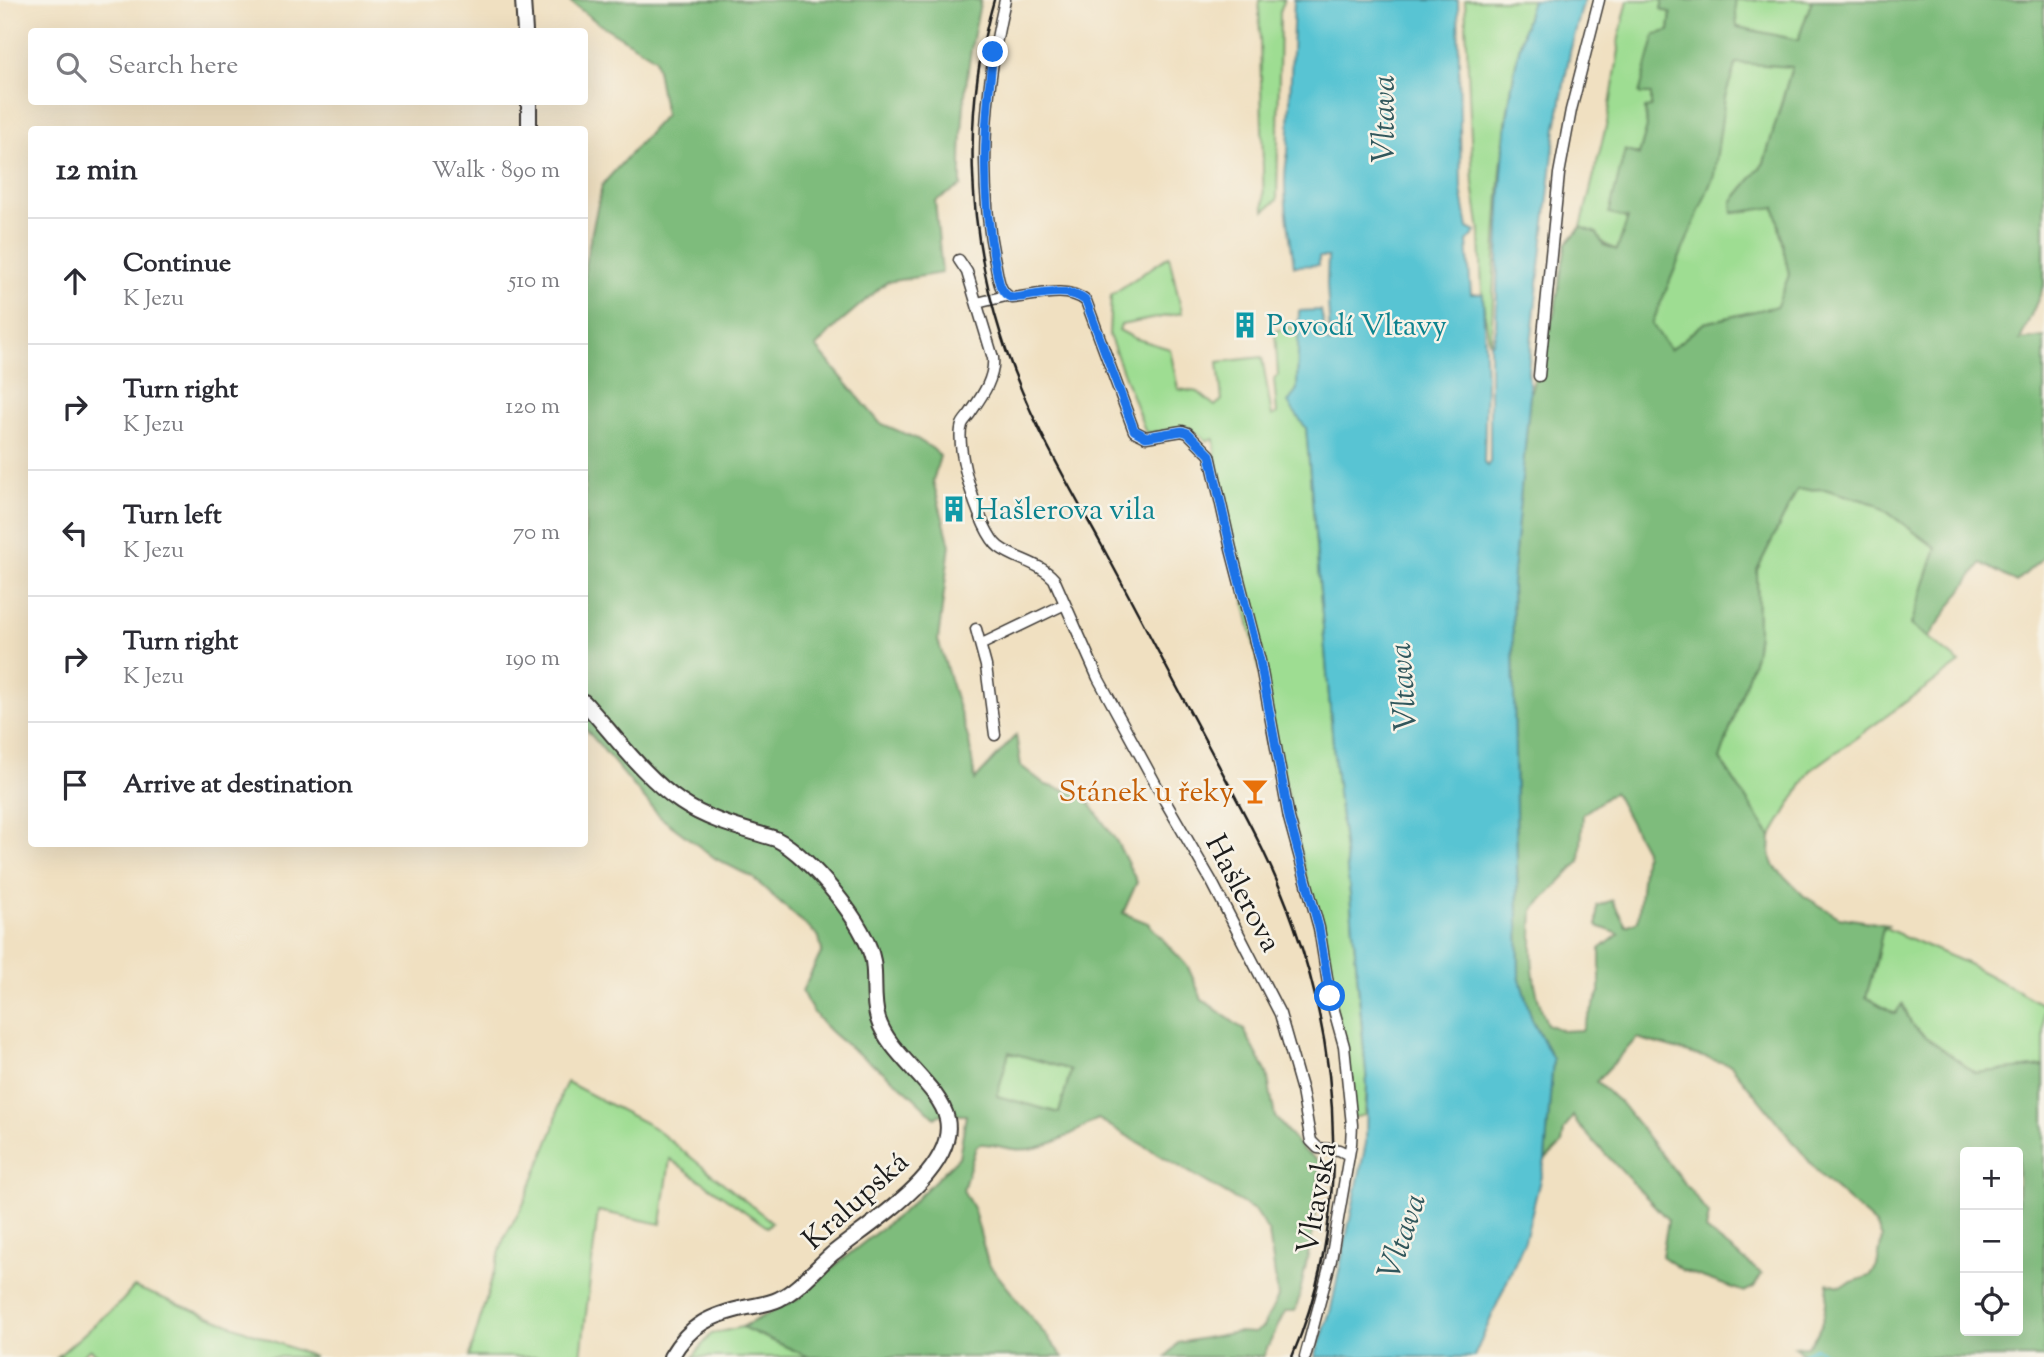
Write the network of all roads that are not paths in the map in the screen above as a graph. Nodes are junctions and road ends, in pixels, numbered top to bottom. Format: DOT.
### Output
graph roads {
  1 [pos="523,0"];
  2 [pos="1005,0"];
  3 [pos="1599,0"];
  4 [pos="525,28"];
  5 [pos="529,105"];
  6 [pos="529,126"];
  7 [pos="959,260"];
  8 [pos="1006,296"];
  9 [pos="977,303"];
  10 [pos="1539,376"];
  11 [pos="1065,604"];
  12 [pos="976,629"];
  13 [pos="982,644"];
  14 [pos="588,706"];
  15 [pos="995,734"];
  16 [pos="1349,1155"];
  17 [pos="671,1357"];
  18 [pos="1305,1357"];
  1 -- 4 [label="street"];
  2 -- 8 [label="street"];
  3 -- 10 [label="street"];
  5 -- 6 [label="street"];
  7 -- 9 [label="street, Hašlerova"];
  8 -- 9 [label="street"];
  8 -- 16 [label="street, Vltavská"];
  9 -- 11 [label="street, Hašlerova"];
  11 -- 13 [label="street"];
  11 -- 16 [label="street, Hašlerova"];
  12 -- 13 [label="street"];
  13 -- 15 [label="street"];
  14 -- 17 [label="street, Kralupská"];
  16 -- 18 [label="street, Vltavská"];
}
